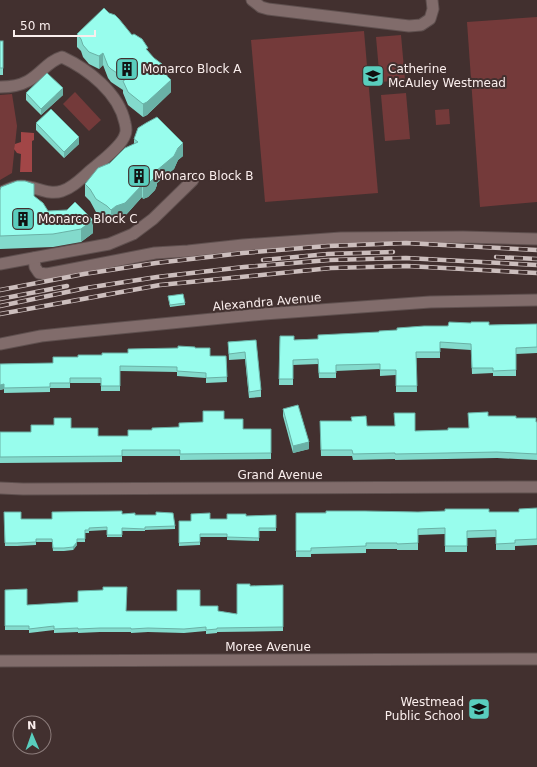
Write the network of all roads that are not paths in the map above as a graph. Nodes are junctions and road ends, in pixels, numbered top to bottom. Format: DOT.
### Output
graph roads {
  1 [pos="252,0"];
  2 [pos="432,0"];
  3 [pos="0,87"];
  4 [pos="193,180"];
  5 [pos="0,193"];
  6 [pos="537,239"];
  7 [pos="34,258"];
  8 [pos="0,264"];
  9 [pos="537,300"];
  10 [pos="0,344"];
  11 [pos="537,487"];
  12 [pos="0,488"];
  13 [pos="23,489"];
  14 [pos="0,494"];
  15 [pos="537,659"];
  16 [pos="0,661"];
  1 -- 2 [label="street"];
  3 -- 5 [label="street"];
  4 -- 7 [label="street"];
  6 -- 7 [label="street"];
  7 -- 8 [label="street"];
  9 -- 10 [label="street, Alexandra Avenue"];
  11 -- 13 [label="street, Grand Avenue"];
  12 -- 13 [label="street, Grand Avenue"];
  13 -- 14 [label="street, Grand Avenue"];
  15 -- 16 [label="street, Moree Avenue"];
}
